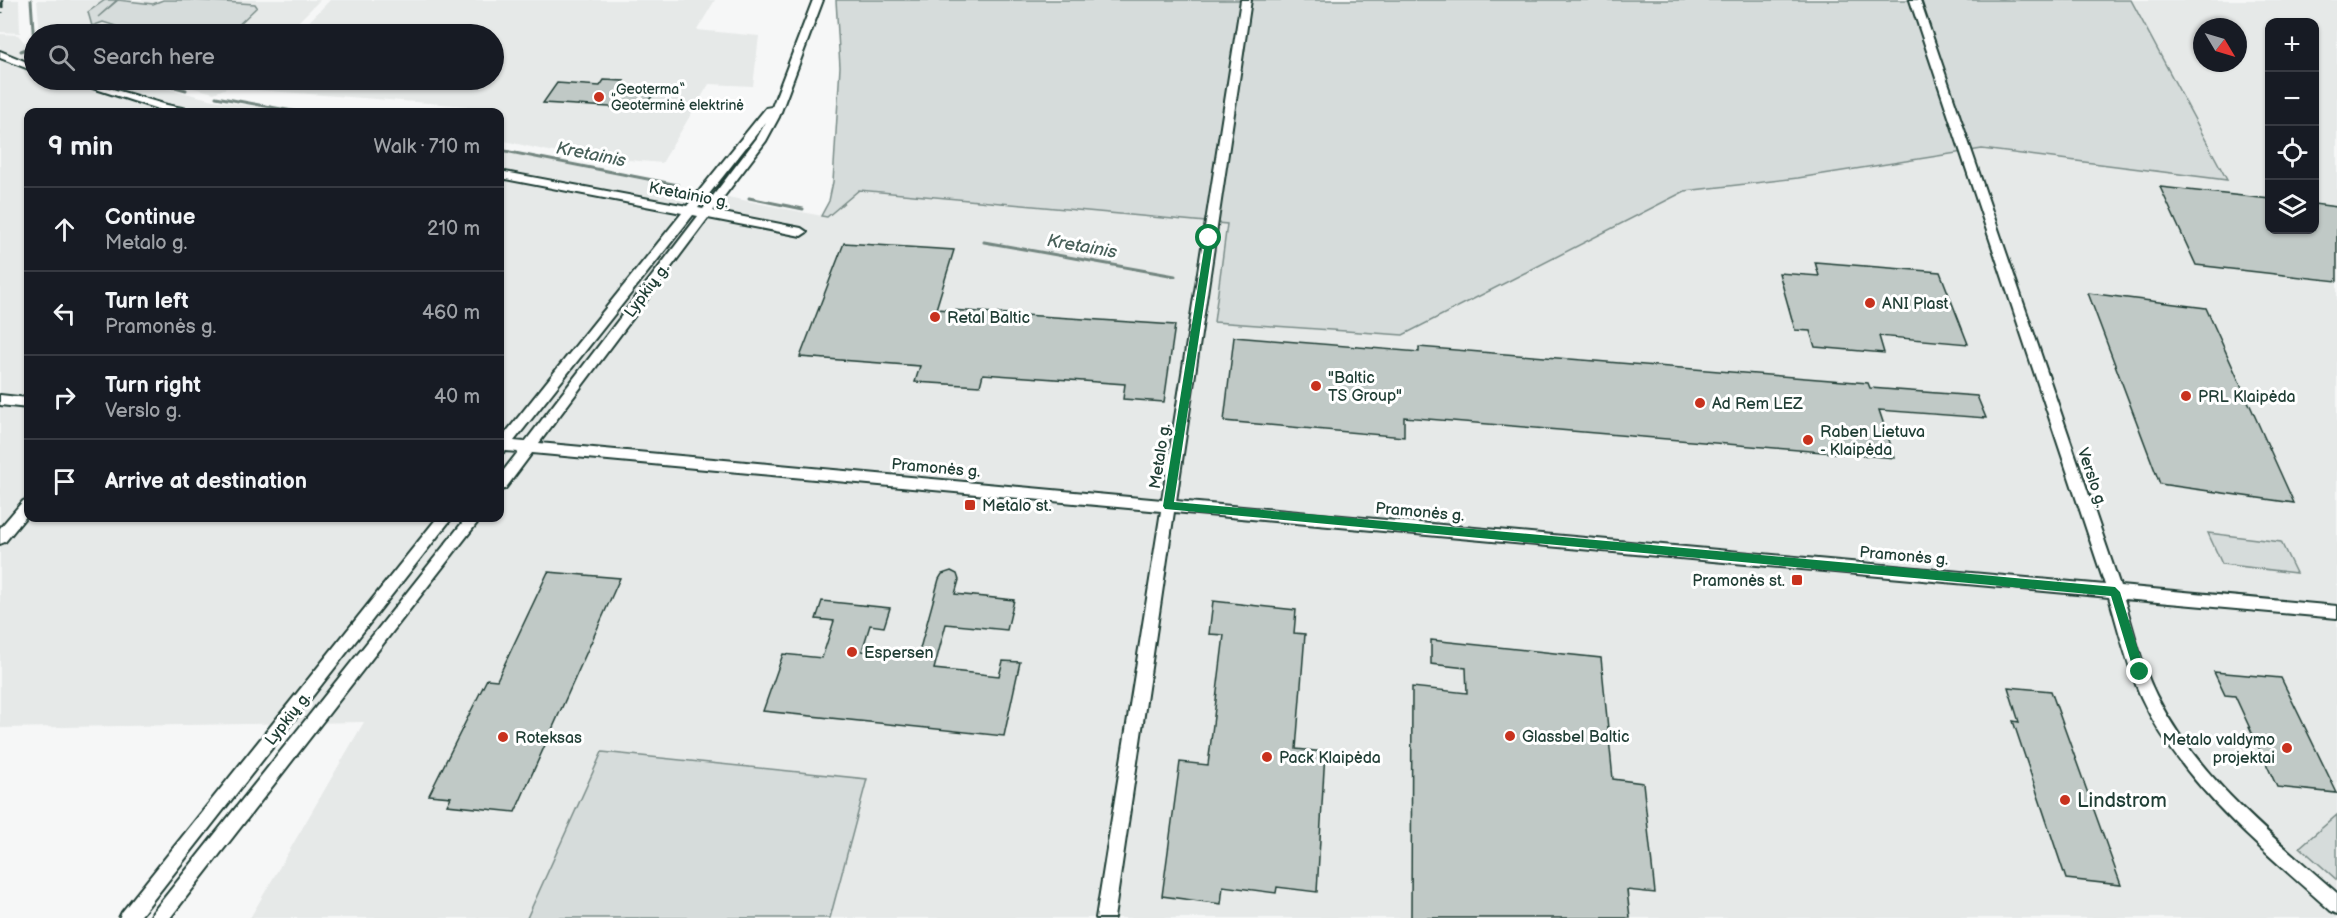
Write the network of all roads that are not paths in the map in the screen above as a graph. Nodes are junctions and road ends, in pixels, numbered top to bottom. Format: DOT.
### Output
graph roads {
  1 [pos="818,0"];
  2 [pos="1246,0"];
  3 [pos="1915,0"];
  4 [pos="0,54"];
  5 [pos="24,64"];
  6 [pos="106,90"];
  7 [pos="783,90"];
  8 [pos="165,108"];
  9 [pos="504,175"];
  10 [pos="689,211"];
  11 [pos="705,214"];
  12 [pos="801,232"];
  13 [pos="0,400"];
  14 [pos="24,403"];
  15 [pos="504,442"];
  16 [pos="504,447"];
  17 [pos="528,448"];
  18 [pos="504,480"];
  19 [pos="1168,506"];
  20 [pos="24,510"];
  21 [pos="442,522"];
  22 [pos="471,522"];
  23 [pos="0,538"];
  24 [pos="2115,592"];
  25 [pos="2337,612"];
  26 [pos="2337,905"];
  27 [pos="128,918"];
  28 [pos="159,918"];
  29 [pos="1105,918"];
  1 -- 7 [label="street, Lypkių g."];
  2 -- 19 [label="street, Metalo g."];
  3 -- 24 [label="street, Verslo g."];
  4 -- 5 [label="street"];
  6 -- 8 [label="street"];
  7 -- 10 [label="street, Lypkių g."];
  7 -- 11 [label="street, Lypkių g."];
  9 -- 10 [label="street, Kretainio g."];
  10 -- 11 [label="street, Kretainio g."];
  10 -- 15 [label="street, Lypkių g."];
  11 -- 12 [label="street, Kretainio g."];
  11 -- 17 [label="street, Lypkių g."];
  13 -- 14 [label="street"];
  16 -- 17 [label="street, Pramonės g."];
  17 -- 18 [label="street, Lypkių g."];
  17 -- 19 [label="street, Pramonės g."];
  19 -- 24 [label="street, Pramonės g."];
  19 -- 29 [label="street, Metalo g."];
  20 -- 23 [label="street"];
  21 -- 27 [label="street, Lypkių g."];
  22 -- 28 [label="street, Lypkių g."];
  24 -- 25 [label="street, Pramonės g."];
  24 -- 26 [label="street, Verslo g."];
}
